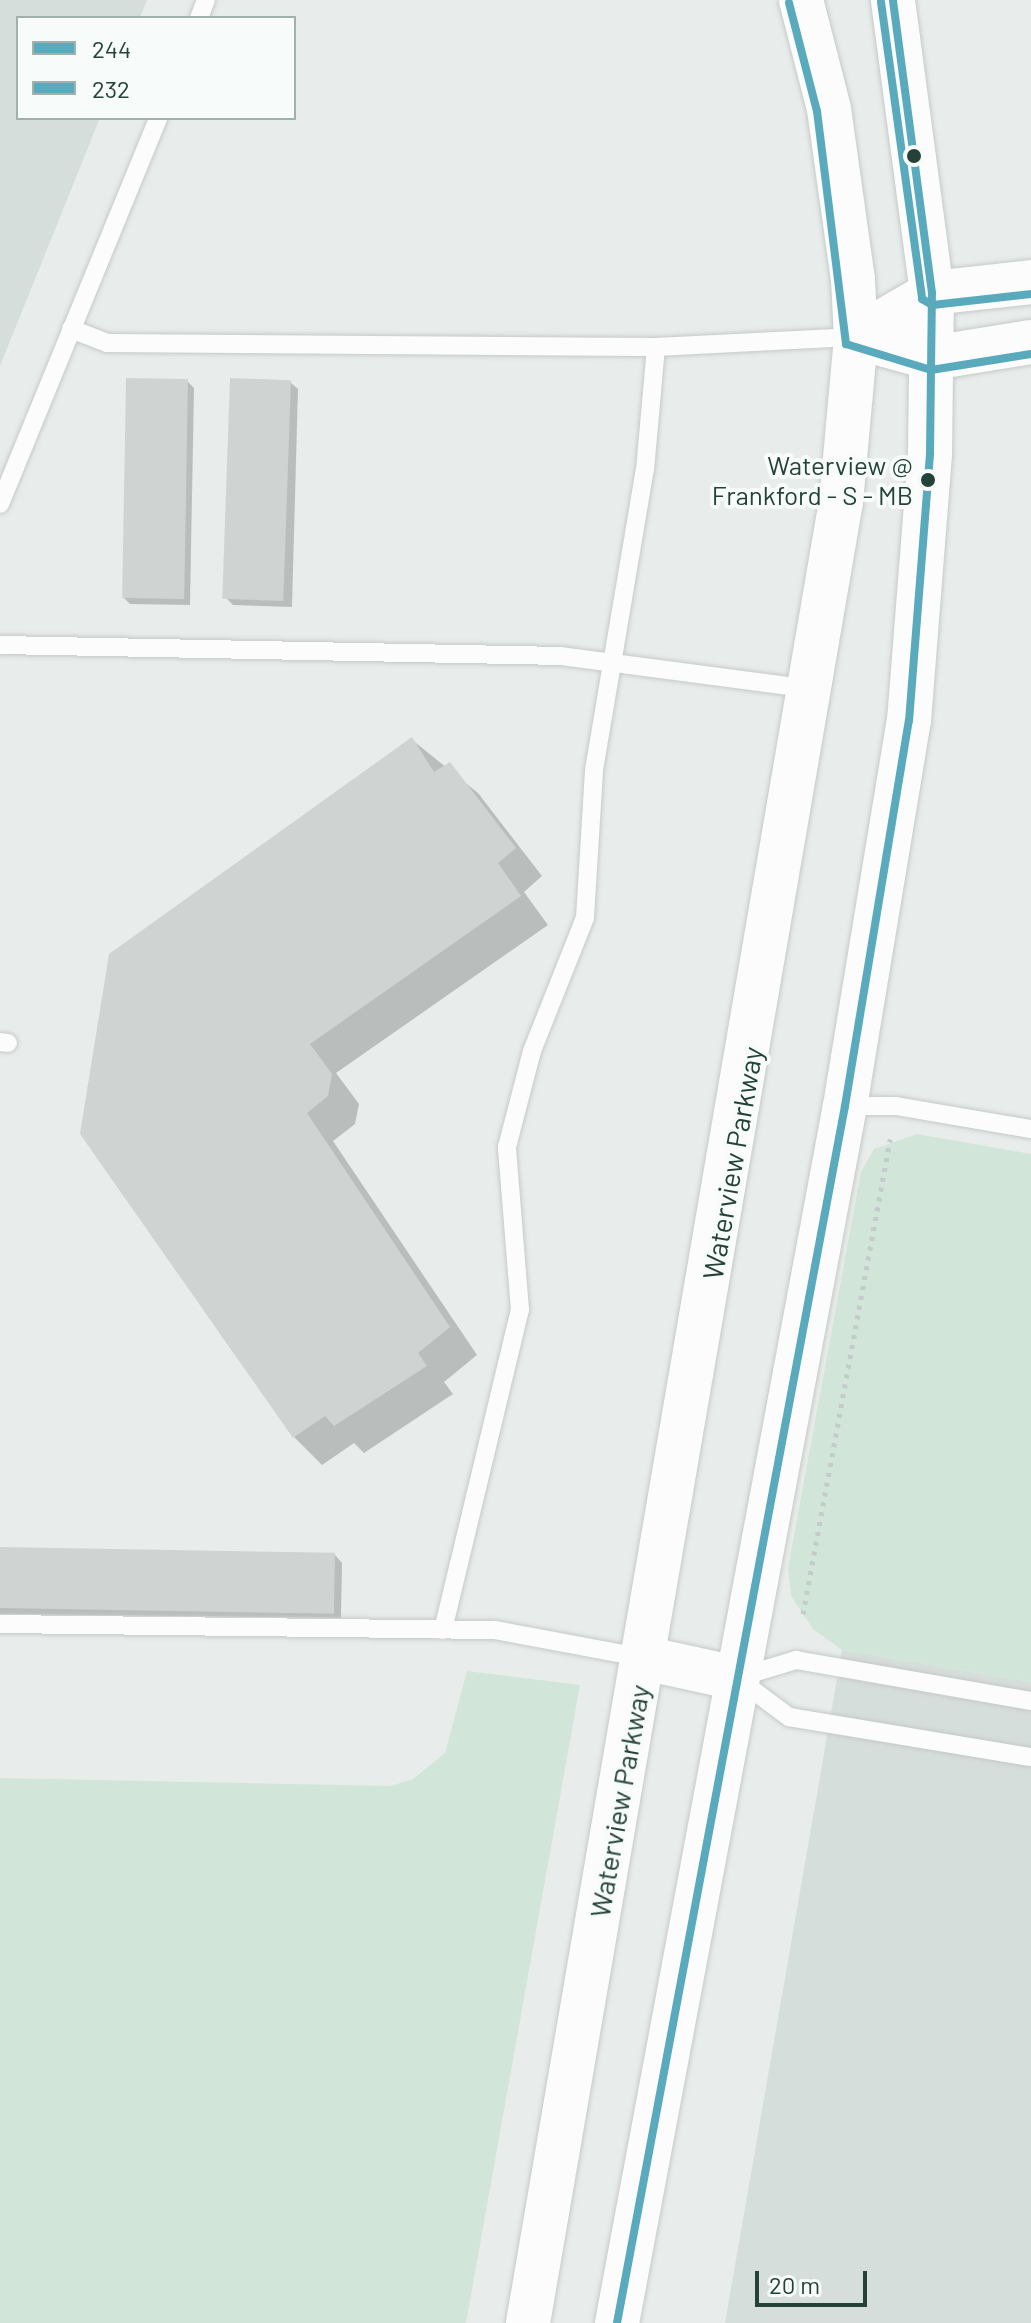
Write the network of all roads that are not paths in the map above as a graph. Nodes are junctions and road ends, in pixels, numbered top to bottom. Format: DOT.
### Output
graph roads {
  1 [pos="801,0"];
  2 [pos="893,0"];
  3 [pos="157,120"];
  4 [pos="1031,282"];
  5 [pos="932,293"];
  6 [pos="71,329"];
  7 [pos="856,337"];
  8 [pos="1031,342"];
  9 [pos="656,347"];
  10 [pos="932,358"];
  11 [pos="0,504"];
  12 [pos="0,645"];
  13 [pos="612,663"];
  14 [pos="814,690"];
  15 [pos="845,1106"];
  16 [pos="1031,1129"];
  17 [pos="0,1624"];
  18 [pos="443,1630"];
  19 [pos="644,1658"];
  20 [pos="736,1678"];
  21 [pos="1031,1701"];
  22 [pos="1031,1757"];
  23 [pos="528,2323"];
  24 [pos="617,2323"];
  1 -- 7 [label="main road, Waterview Parkway"];
  2 -- 5 [label="main road"];
  3 -- 6 [label="lane"];
  4 -- 5 [label="main road"];
  5 -- 7 [label="main road"];
  5 -- 10 [label="main road"];
  6 -- 9 [label="lane"];
  6 -- 11 [label="lane"];
  7 -- 9 [label="lane"];
  7 -- 10 [label="main road"];
  7 -- 14 [label="main road, Waterview Parkway"];
  8 -- 10 [label="main road"];
  9 -- 13 [label="lane"];
  10 -- 15 [label="main road"];
  12 -- 13 [label="lane"];
  13 -- 14 [label="lane"];
  13 -- 18 [label="lane"];
  14 -- 19 [label="main road, Waterview Parkway"];
  15 -- 16 [label="lane"];
  15 -- 20 [label="main road"];
  17 -- 18 [label="lane"];
  18 -- 19 [label="lane"];
  19 -- 20 [label="main road"];
  19 -- 23 [label="main road, Waterview Parkway"];
  20 -- 21 [label="lane"];
  20 -- 22 [label="lane"];
  20 -- 24 [label="main road"];
}
